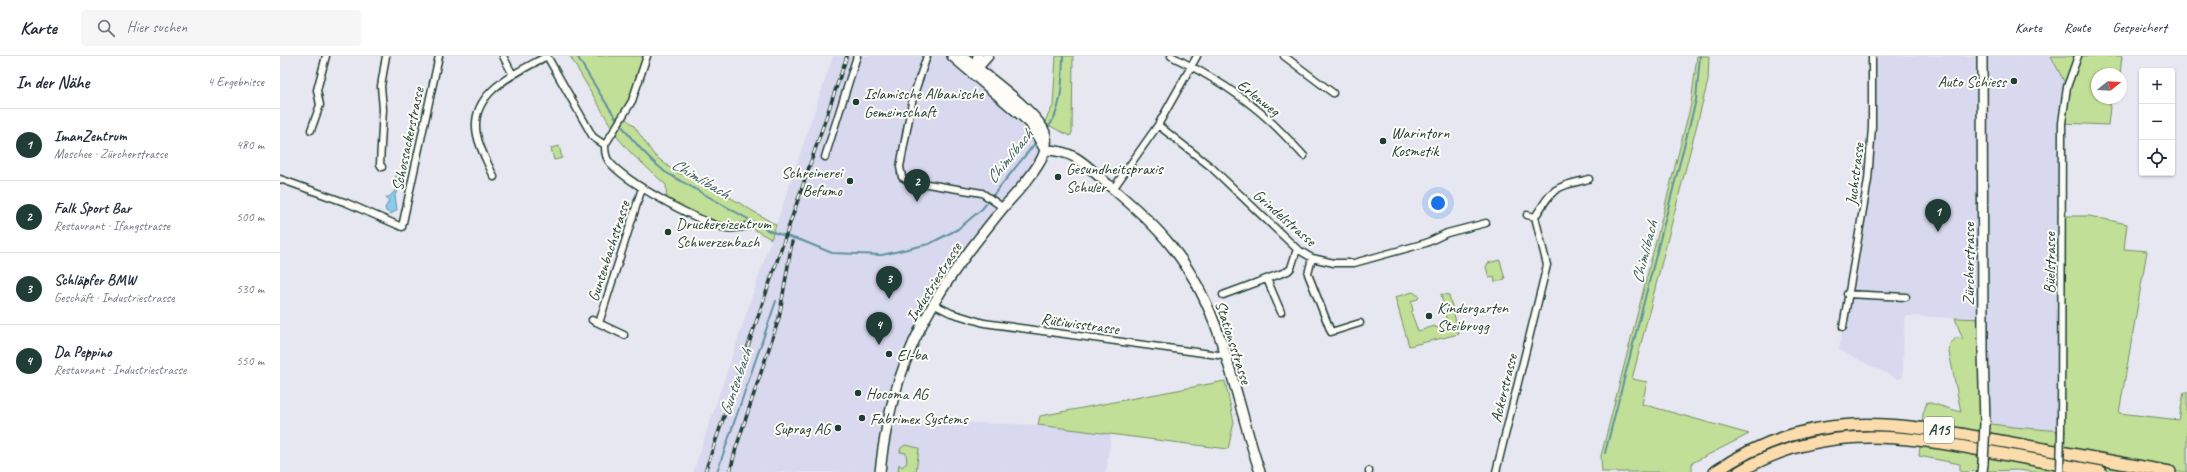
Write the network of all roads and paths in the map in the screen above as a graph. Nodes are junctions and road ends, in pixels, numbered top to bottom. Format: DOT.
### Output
graph roads {
  1 [pos="326,56"];
  2 [pos="386,56"];
  3 [pos="439,56"];
  4 [pos="503,56"];
  5 [pos="547,56"];
  6 [pos="647,56"];
  7 [pos="857,56"];
  8 [pos="927,56"];
  9 [pos="952,56"];
  10 [pos="963,56"];
  11 [pos="978,56"];
  12 [pos="988,56"];
  13 [pos="1171,56"];
  14 [pos="1197,56"];
  15 [pos="1284,56"];
  16 [pos="1872,56"];
  17 [pos="1982,56"];
  18 [pos="2078,56"];
  19 [pos="1191,66"];
  20 [pos="972,70"];
  21 [pos="513,75"];
  22 [pos="993,80"];
  23 [pos="1333,93"];
  24 [pos="1158,125"];
  25 [pos="1039,129"];
  26 [pos="311,130"];
  27 [pos="1044,144"];
  28 [pos="605,145"];
  29 [pos="1304,156"];
  30 [pos="825,157"];
  31 [pos="382,167"];
  32 [pos="494,177"];
  33 [pos="280,178"];
  34 [pos="1589,179"];
  35 [pos="642,188"];
  36 [pos="1113,189"];
  37 [pos="1000,205"];
  38 [pos="1527,215"];
  39 [pos="1535,217"];
  40 [pos="1486,223"];
  41 [pos="748,226"];
  42 [pos="1297,249"];
  43 [pos="1312,258"];
  44 [pos="1267,278"];
  45 [pos="1847,294"];
  46 [pos="1224,296"];
  47 [pos="1906,297"];
  48 [pos="933,304"];
  49 [pos="1281,312"];
  50 [pos="592,320"];
  51 [pos="599,323"];
  52 [pos="1360,323"];
  53 [pos="1842,327"];
  54 [pos="624,335"];
  55 [pos="1225,354"];
  56 [pos="1983,467"];
  57 [pos="880,472"];
  58 [pos="1260,472"];
  59 [pos="1496,472"];
  60 [pos="1715,472"];
  61 [pos="1739,472"];
  62 [pos="2060,472"];
  63 [pos="2101,472"];
  64 [pos="2170,472"];
  1 -- 26 [label="street"];
  2 -- 31 [label="street"];
  3 -- 33 [label="street, Schossackerstrasse"];
  4 -- 21 [label="street"];
  5 -- 21 [label="street"];
  5 -- 28 [label="street"];
  6 -- 28 [label="street"];
  7 -- 30 [label="street"];
  8 -- 37 [label="street"];
  9 -- 20 [label="main road"];
  10 -- 20 [label="main road"];
  11 -- 20 [label="main road"];
  12 -- 20 [label="main road"];
  12 -- 22 [label="main road"];
  13 -- 19 [label="street, Erlenweg"];
  14 -- 19 [label="street"];
  15 -- 23 [label="street"];
  16 -- 45 [label="street, Juchstrasse"];
  17 -- 56 [label="main road, Zürcherstrasse, bridge"];
  18 -- 62 [label="street, Büelstrasse, bridge"];
  19 -- 24 [label="street"];
  19 -- 29 [label="street, Erlenweg"];
  20 -- 22 [label="main road"];
  20 -- 25 [label="main road"];
  21 -- 32 [label="street"];
  22 -- 25 [label="main road"];
  24 -- 36 [label="street"];
  24 -- 42 [label="street, Grindelstrasse"];
  25 -- 27 [label="main road"];
  27 -- 36 [label="main road, Stationsstrasse"];
  27 -- 37 [label="main road, Industriestrasse"];
  28 -- 35 [label="street"];
  34 -- 39 [label="street"];
  35 -- 41 [label="street"];
  35 -- 51 [label="street, Guntenbachstrasse"];
  36 -- 55 [label="main road, Stationsstrasse"];
  37 -- 48 [label="main road, Industriestrasse"];
  38 -- 39 [label="street"];
  39 -- 59 [label="street, Ackerstrasse"];
  40 -- 43 [label="street, Grindelstrasse"];
  42 -- 43 [label="street, Grindelstrasse"];
  42 -- 44 [label="street"];
  43 -- 52 [label="street"];
  44 -- 46 [label="street"];
  44 -- 49 [label="street"];
  45 -- 47 [label="street"];
  45 -- 53 [label="street, Juchstrasse"];
  48 -- 55 [label="street, Rütiwisstrasse"];
  48 -- 57 [label="main road, Industriestrasse"];
  50 -- 51 [label="street"];
  51 -- 54 [label="street"];
  55 -- 58 [label="main road, Stationsstrasse"];
  60 -- 64 [label="highway, A15"];
  61 -- 63 [label="highway, A15"];
}
